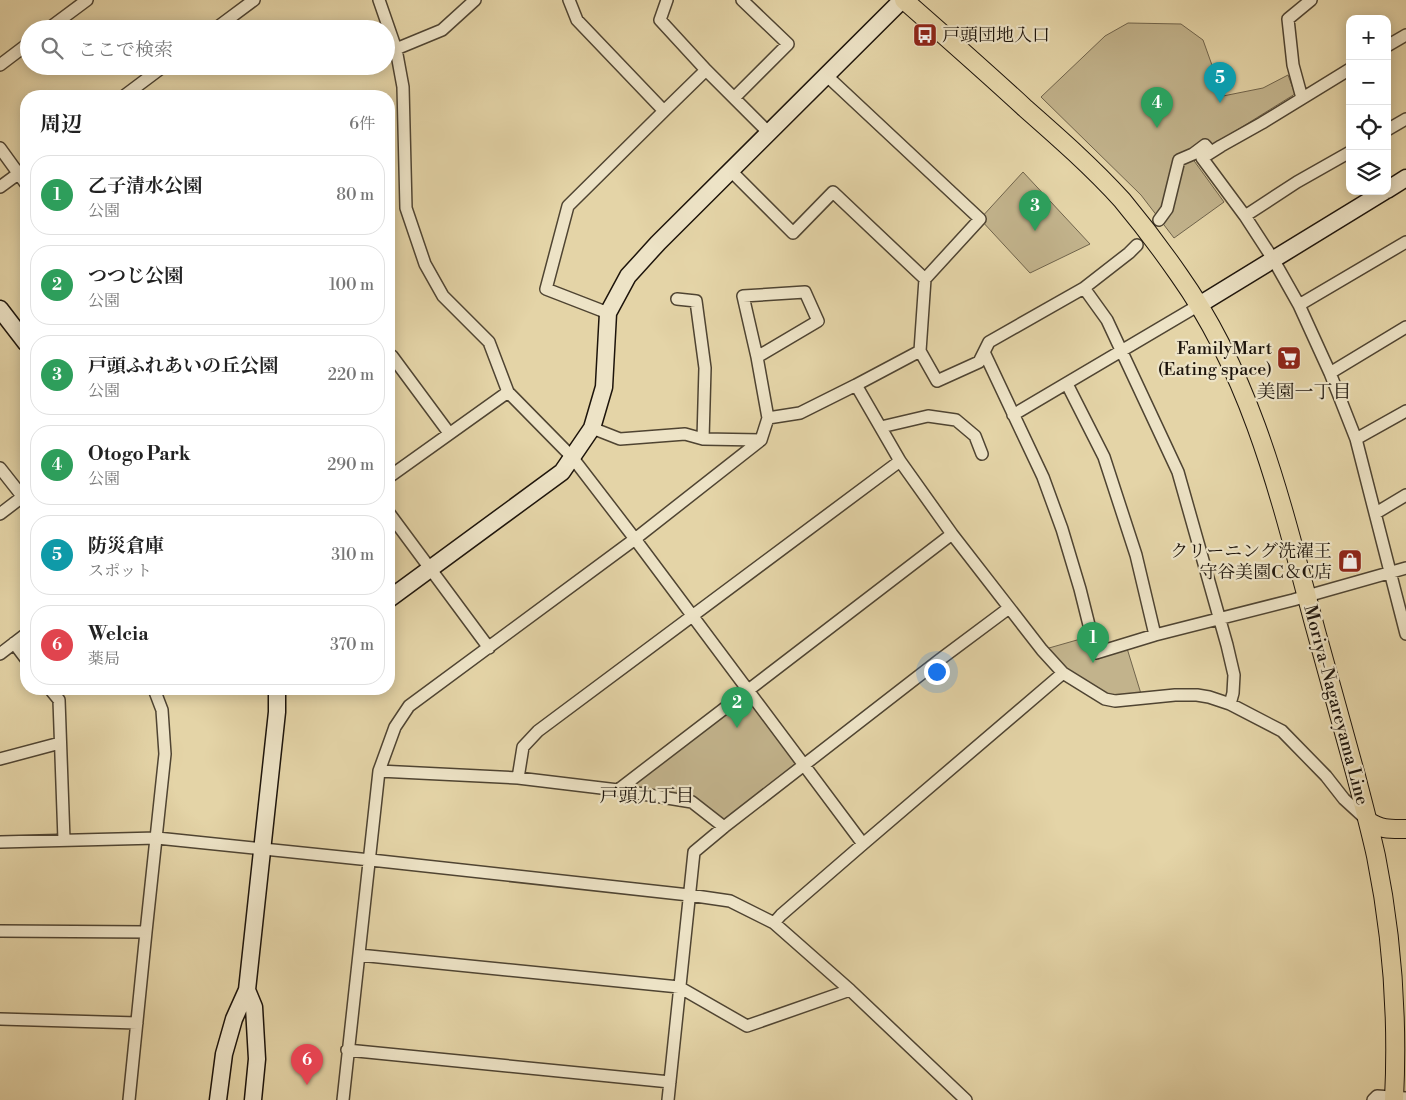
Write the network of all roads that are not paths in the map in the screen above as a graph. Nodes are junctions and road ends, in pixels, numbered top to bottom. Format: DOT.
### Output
graph roads {
  1 [pos="87,0"];
  2 [pos="254,0"];
  3 [pos="379,0"];
  4 [pos="475,0"];
  5 [pos="569,0"];
  6 [pos="667,0"];
  7 [pos="742,0"];
  8 [pos="903,0"];
  9 [pos="1311,0"];
  10 [pos="60,20"];
  11 [pos="227,20"];
  12 [pos="386,20"];
  13 [pos="1406,35"];
  14 [pos="1391,44"];
  15 [pos="395,46"];
  16 [pos="396,49"];
  17 [pos="20,50"];
  18 [pos="0,65"];
  19 [pos="706,70"];
  20 [pos="1346,71"];
  21 [pos="152,75"];
  22 [pos="827,76"];
  23 [pos="132,90"];
  24 [pos="734,98"];
  25 [pos="1302,98"];
  26 [pos="664,111"];
  27 [pos="1406,119"];
  28 [pos="1391,128"];
  29 [pos="769,133"];
  30 [pos="0,148"];
  31 [pos="1211,152"];
  32 [pos="1346,154"];
  33 [pos="20,169"];
  34 [pos="731,171"];
  35 [pos="20,172"];
  36 [pos="1406,178"];
  37 [pos="0,187"];
  38 [pos="1391,187"];
  39 [pos="1378,195"];
  40 [pos="1245,216"];
  41 [pos="1152,224"];
  42 [pos="1406,242"];
  43 [pos="1137,245"];
  44 [pos="1273,259"];
  45 [pos="925,279"];
  46 [pos="1084,288"];
  47 [pos="677,299"];
  48 [pos="1199,305"];
  49 [pos="1299,305"];
  50 [pos="0,309"];
  51 [pos="608,313"];
  52 [pos="1406,327"];
  53 [pos="20,335"];
  54 [pos="920,351"];
  55 [pos="1121,351"];
  56 [pos="984,352"];
  57 [pos="757,358"];
  58 [pos="395,360"];
  59 [pos="1330,373"];
  60 [pos="1067,384"];
  61 [pos="856,385"];
  62 [pos="508,392"];
  63 [pos="1406,411"];
  64 [pos="1013,415"];
  65 [pos="768,418"];
  66 [pos="881,427"];
  67 [pos="592,428"];
  68 [pos="449,433"];
  69 [pos="703,438"];
  70 [pos="1356,439"];
  71 [pos="761,440"];
  72 [pos="982,454"];
  73 [pos="572,457"];
  74 [pos="900,461"];
  75 [pos="0,468"];
  76 [pos="395,473"];
  77 [pos="20,491"];
  78 [pos="1406,496"];
  79 [pos="20,500"];
  80 [pos="0,514"];
  81 [pos="1376,514"];
  82 [pos="395,521"];
  83 [pos="952,534"];
  84 [pos="635,539"];
  85 [pos="430,568"];
  86 [pos="1406,568"];
  87 [pos="1390,573"];
  88 [pos="395,594"];
  89 [pos="1307,596"];
  90 [pos="1009,608"];
  91 [pos="692,617"];
  92 [pos="1219,620"];
  93 [pos="1406,634"];
  94 [pos="1156,636"];
  95 [pos="20,639"];
  96 [pos="14,644"];
  97 [pos="489,648"];
  98 [pos="20,652"];
  99 [pos="0,654"];
  100 [pos="1063,673"];
  101 [pos="748,690"];
  102 [pos="55,695"];
  103 [pos="156,695"];
  104 [pos="277,695"];
  105 [pos="1230,704"];
  106 [pos="60,743"];
  107 [pos="0,759"];
  108 [pos="804,766"];
  109 [pos="379,771"];
  110 [pos="518,778"];
  111 [pos="618,790"];
  112 [pos="1368,821"];
  113 [pos="724,827"];
  114 [pos="1406,829"];
  115 [pos="156,838"];
  116 [pos="64,840"];
  117 [pos="0,842"];
  118 [pos="863,844"];
  119 [pos="263,849"];
  120 [pos="369,859"];
  121 [pos="690,895"];
  122 [pos="774,923"];
  123 [pos="0,930"];
  124 [pos="146,932"];
  125 [pos="359,955"];
  126 [pos="679,987"];
  127 [pos="247,990"];
  128 [pos="850,990"];
  129 [pos="0,1019"];
  130 [pos="137,1024"];
  131 [pos="347,1050"];
  132 [pos="670,1082"];
  133 [pos="1398,1098"];
  134 [pos="129,1100"];
  135 [pos="218,1100"];
  136 [pos="253,1100"];
  137 [pos="343,1100"];
  138 [pos="668,1100"];
  139 [pos="966,1100"];
  140 [pos="1373,1100"];
  1 -- 10 [label="street"];
  2 -- 11 [label="street"];
  3 -- 12 [label="street"];
  4 -- 16 [label="street"];
  5 -- 26 [label="street"];
  6 -- 19 [label="street"];
  7 -- 24 [label="street"];
  8 -- 22 [label="street"];
  8 -- 41 [label="main road, Moriya-Nagareyama Line"];
  9 -- 25 [label="street"];
  13 -- 14 [label="street"];
  15 -- 16 [label="street"];
  16 -- 62 [label="street"];
  17 -- 18 [label="street"];
  19 -- 24 [label="street"];
  19 -- 26 [label="street"];
  20 -- 25 [label="street"];
  21 -- 23 [label="street"];
  22 -- 29 [label="street"];
  22 -- 45 [label="street"];
  24 -- 29 [label="street"];
  25 -- 31 [label="street"];
  26 -- 51 [label="street"];
  27 -- 28 [label="street"];
  29 -- 34 [label="street"];
  30 -- 33 [label="street"];
  31 -- 40 [label="street"];
  31 -- 41 [label="street"];
  32 -- 40 [label="street"];
  34 -- 45 [label="street"];
  34 -- 51 [label="street"];
  35 -- 37 [label="street"];
  36 -- 38 [label="street"];
  39 -- 44 [label="street"];
  40 -- 44 [label="street"];
  41 -- 48 [label="main road, Moriya-Nagareyama Line"];
  42 -- 49 [label="street"];
  43 -- 46 [label="street"];
  44 -- 48 [label="street"];
  44 -- 49 [label="street"];
  45 -- 54 [label="street"];
  46 -- 55 [label="street"];
  46 -- 56 [label="street"];
  47 -- 69 [label="street"];
  48 -- 55 [label="street"];
  48 -- 89 [label="main road, Moriya-Nagareyama Line"];
  49 -- 59 [label="street"];
  50 -- 53 [label="street"];
  51 -- 67 [label="street"];
  52 -- 59 [label="street"];
  54 -- 56 [label="street"];
  54 -- 61 [label="street"];
  55 -- 60 [label="street"];
  55 -- 92 [label="street"];
  56 -- 64 [label="street"];
  57 -- 57 [label="street"];
  57 -- 65 [label="street"];
  58 -- 68 [label="street"];
  59 -- 70 [label="street"];
  60 -- 64 [label="street"];
  60 -- 94 [label="street"];
  61 -- 65 [label="street"];
  61 -- 66 [label="street"];
  62 -- 68 [label="street"];
  62 -- 73 [label="street"];
  63 -- 70 [label="street"];
  64 -- 94 [label="street"];
  65 -- 71 [label="street"];
  66 -- 72 [label="street"];
  66 -- 74 [label="street"];
  67 -- 69 [label="street"];
  67 -- 73 [label="street"];
  68 -- 76 [label="street"];
  69 -- 71 [label="street"];
  70 -- 81 [label="street"];
  71 -- 84 [label="street"];
  73 -- 84 [label="street"];
  73 -- 85 [label="street"];
  74 -- 83 [label="street"];
  74 -- 91 [label="street"];
  75 -- 77 [label="street"];
  78 -- 81 [label="street"];
  79 -- 80 [label="street"];
  81 -- 87 [label="street"];
  82 -- 85 [label="street"];
  83 -- 90 [label="street"];
  83 -- 101 [label="street"];
  84 -- 91 [label="street"];
  84 -- 97 [label="street"];
  85 -- 88 [label="street"];
  85 -- 97 [label="street"];
  86 -- 87 [label="street"];
  87 -- 89 [label="street"];
  87 -- 93 [label="street"];
  89 -- 92 [label="street"];
  89 -- 112 [label="main road, Moriya-Nagareyama Line"];
  90 -- 100 [label="street"];
  90 -- 108 [label="street"];
  91 -- 101 [label="street"];
  91 -- 110 [label="street"];
  92 -- 94 [label="street"];
  92 -- 105 [label="street"];
  95 -- 96 [label="street"];
  96 -- 98 [label="street"];
  96 -- 99 [label="street"];
  97 -- 109 [label="street"];
  100 -- 105 [label="street"];
  100 -- 118 [label="street"];
  101 -- 108 [label="street"];
  101 -- 111 [label="street"];
  102 -- 106 [label="street"];
  103 -- 115 [label="street"];
  104 -- 119 [label="street"];
  105 -- 112 [label="street"];
  106 -- 107 [label="street"];
  106 -- 116 [label="street"];
  108 -- 113 [label="street"];
  108 -- 118 [label="street"];
  109 -- 110 [label="street"];
  109 -- 120 [label="street"];
  110 -- 111 [label="street"];
  111 -- 113 [label="street"];
  112 -- 114 [label="main road"];
  112 -- 133 [label="main road, Moriya-Nagareyama Line"];
  113 -- 121 [label="street"];
  115 -- 116 [label="street"];
  115 -- 119 [label="street"];
  115 -- 124 [label="street"];
  116 -- 117 [label="street"];
  118 -- 122 [label="street"];
  119 -- 120 [label="street"];
  119 -- 127 [label="street"];
  120 -- 121 [label="street"];
  120 -- 125 [label="street"];
  121 -- 122 [label="street"];
  121 -- 126 [label="street"];
  122 -- 128 [label="street"];
  123 -- 124 [label="street"];
  124 -- 130 [label="street"];
  125 -- 126 [label="street"];
  125 -- 131 [label="street"];
  126 -- 128 [label="street"];
  126 -- 132 [label="street"];
  127 -- 135 [label="street"];
  127 -- 136 [label="street"];
  128 -- 139 [label="street"];
  129 -- 130 [label="street"];
  130 -- 134 [label="street"];
  131 -- 132 [label="street"];
  131 -- 137 [label="street"];
  132 -- 138 [label="street"];
  133 -- 140 [label="street"];
}
